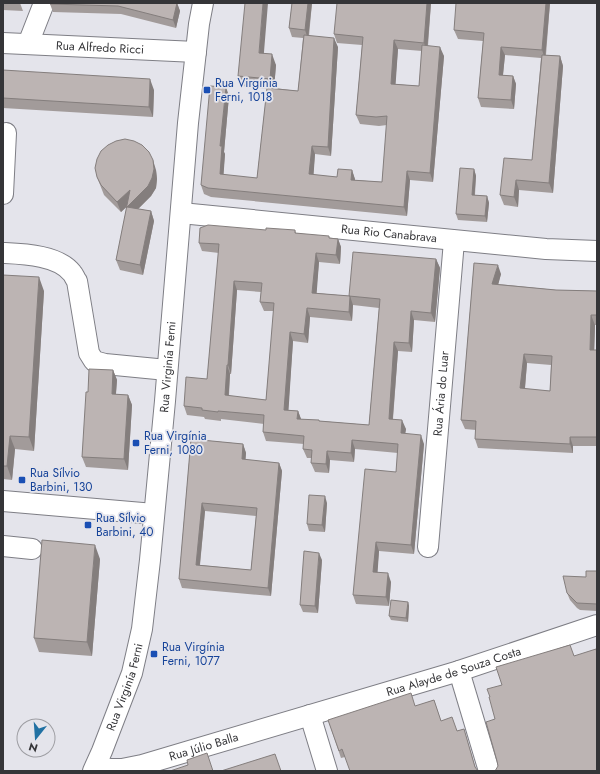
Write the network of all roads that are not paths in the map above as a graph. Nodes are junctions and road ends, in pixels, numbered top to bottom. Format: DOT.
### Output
graph roads {
  1 [pos="44,3"];
  2 [pos="203,3"];
  3 [pos="3,43"];
  4 [pos="28,44"];
  5 [pos="196,52"];
  6 [pos="6,133"];
  7 [pos="3,194"];
  8 [pos="181,213"];
  9 [pos="454,241"];
  10 [pos="597,251"];
  11 [pos="3,253"];
  12 [pos="167,370"];
  13 [pos="3,501"];
  14 [pos="154,514"];
  15 [pos="3,546"];
  16 [pos="428,547"];
  17 [pos="32,549"];
  18 [pos="597,625"];
  19 [pos="459,671"];
  20 [pos="310,716"];
  21 [pos="94,768"];
  22 [pos="327,771"];
  23 [pos="489,771"];
  1 -- 4 [label="street"];
  2 -- 5 [label="street, Rua Virginía Ferni"];
  3 -- 4 [label="street, Rua Alfredo Ricci"];
  4 -- 5 [label="street, Rua Alfredo Ricci"];
  5 -- 8 [label="street, Rua Virginía Ferni"];
  6 -- 7 [label="street"];
  8 -- 9 [label="street, Rua Rio Canabrava"];
  8 -- 12 [label="street, Rua Virginía Ferni"];
  9 -- 10 [label="street, Rua Rio Canabrava"];
  9 -- 16 [label="street, Rua Ária do Luar"];
  11 -- 12 [label="street"];
  12 -- 14 [label="street, Rua Virginía Ferni"];
  13 -- 14 [label="street"];
  14 -- 21 [label="street, Rua Virginía Ferni"];
  15 -- 17 [label="street"];
  18 -- 19 [label="street, Rua Alayde de Souza Costa"];
  19 -- 20 [label="street, Rua Alayde de Souza Costa"];
  19 -- 23 [label="street"];
  20 -- 21 [label="street, Rua Júlio Balla"];
  20 -- 22 [label="street"];
}
